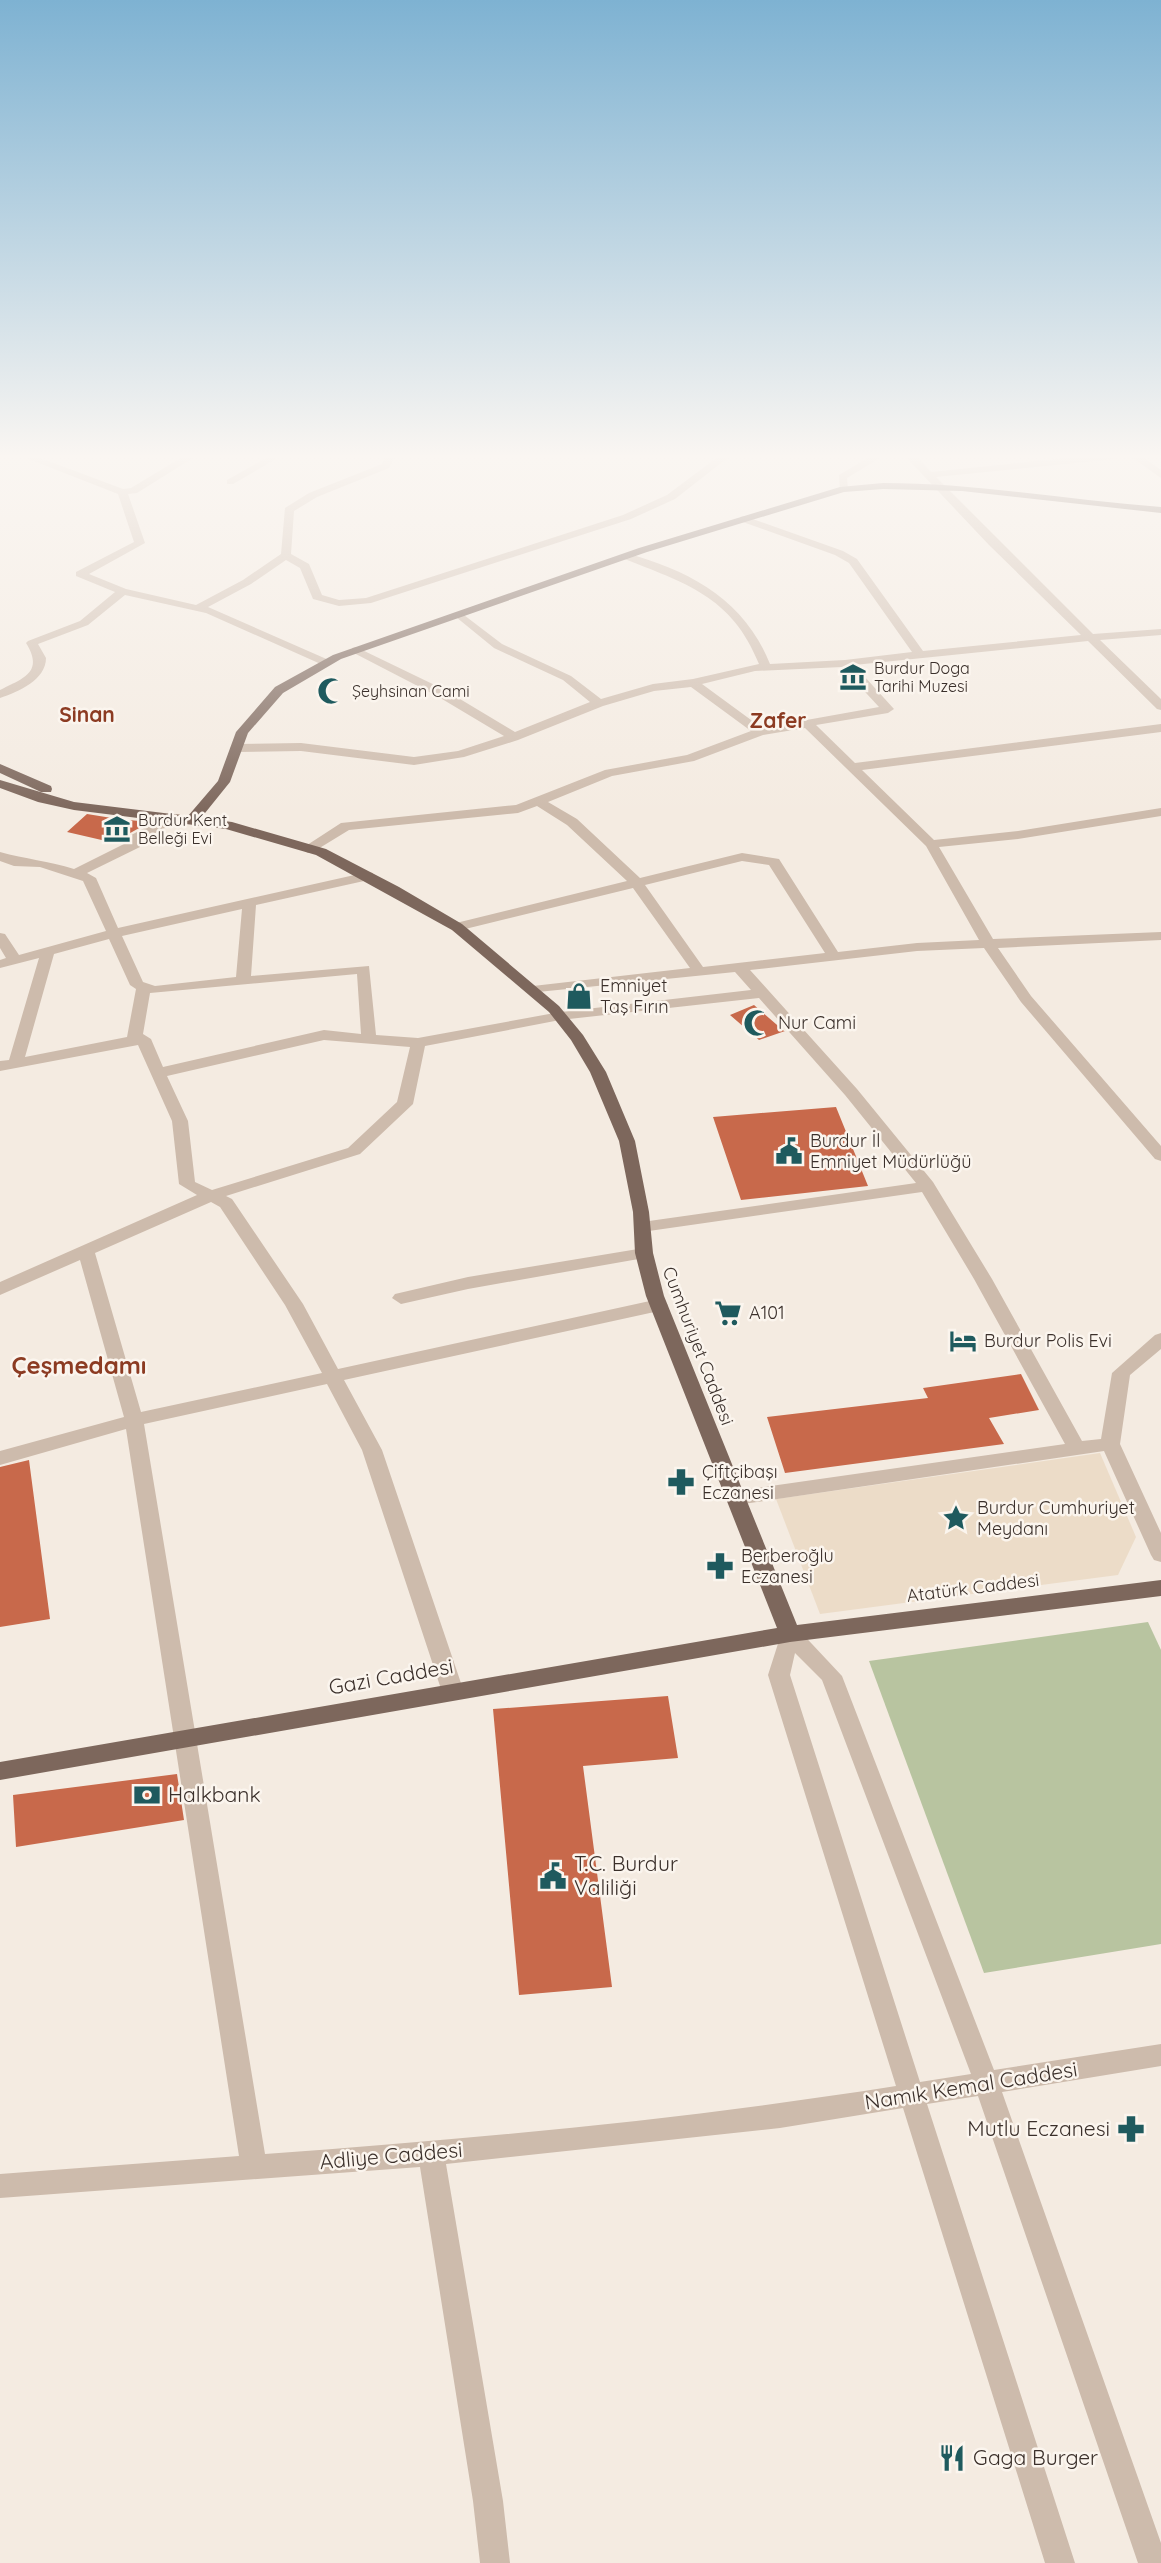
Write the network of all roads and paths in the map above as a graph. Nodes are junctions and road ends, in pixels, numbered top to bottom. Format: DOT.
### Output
graph roads {
  1 [pos="84,576"];
  2 [pos="256,576"];
  3 [pos="309,576"];
  4 [pos="450,576"];
  5 [pos="571,576"];
  6 [pos="675,576"];
  7 [pos="863,576"];
  8 [pos="1029,576"];
  9 [pos="123,591"];
  10 [pos="198,608"];
  11 [pos="460,615"];
  12 [pos="1161,632"];
  13 [pos="1091,638"];
  14 [pos="356,650"];
  15 [pos="920,655"];
  16 [pos="327,663"];
  17 [pos="845,663"];
  18 [pos="766,667"];
  19 [pos="692,683"];
  20 [pos="0,694"];
  21 [pos="599,703"];
  22 [pos="1161,706"];
  23 [pos="808,724"];
  24 [pos="1161,728"];
  25 [pos="760,732"];
  26 [pos="514,737"];
  27 [pos="236,748"];
  28 [pos="853,767"];
  29 [pos="0,768"];
  30 [pos="0,784"];
  31 [pos="538,801"];
  32 [pos="1161,812"];
  33 [pos="175,817"];
  34 [pos="193,820"];
  35 [pos="931,844"];
  36 [pos="308,849"];
  37 [pos="7,859"];
  38 [pos="0,871"];
  39 [pos="75,873"];
  40 [pos="368,876"];
  41 [pos="637,883"];
  42 [pos="249,902"];
  43 [pos="457,927"];
  44 [pos="116,933"];
  45 [pos="0,937"];
  46 [pos="1158,940"];
  47 [pos="989,945"];
  48 [pos="48,951"];
  49 [pos="834,956"];
  50 [pos="15,960"];
  51 [pos="0,964"];
  52 [pos="738,966"];
  53 [pos="699,971"];
  54 [pos="243,980"];
  55 [pos="144,987"];
  56 [pos="533,990"];
  57 [pos="762,993"];
  58 [pos="560,1016"];
  59 [pos="369,1039"];
  60 [pos="134,1041"];
  61 [pos="418,1043"];
  62 [pos="8,1064"];
  63 [pos="158,1073"];
  64 [pos="1161,1156"];
  65 [pos="927,1186"];
  66 [pos="210,1196"];
  67 [pos="642,1227"];
  68 [pos="86,1251"];
  69 [pos="644,1253"];
  70 [pos="0,1289"];
  71 [pos="401,1298"];
  72 [pos="659,1305"];
  73 [pos="1161,1339"];
  74 [pos="333,1377"];
  75 [pos="134,1420"];
  76 [pos="1110,1444"];
  77 [pos="1077,1449"];
  78 [pos="0,1458"];
  79 [pos="736,1498"];
  80 [pos="1161,1555"];
  81 [pos="1161,1588"];
  82 [pos="790,1634"];
  83 [pos="453,1692"];
  84 [pos="183,1737"];
  85 [pos="0,1771"];
  86 [pos="1161,2055"];
  87 [pos="987,2084"];
  88 [pos="912,2096"];
  89 [pos="780,2116"];
  90 [pos="431,2154"];
  91 [pos="254,2167"];
  92 [pos="0,2186"];
  93 [pos="495,2563"];
  94 [pos="1060,2563"];
  95 [pos="1153,2563"];
  1 -- 9 [label="street"];
  2 -- 10 [label="street"];
  3 -- 4 [label="street"];
  5 -- 11 [label="main road"];
  6 -- 18 [label="street"];
  7 -- 15 [label="street"];
  8 -- 13 [label="street"];
  9 -- 10 [label="street"];
  9 -- 20 [label="street"];
  10 -- 16 [label="street"];
  11 -- 14 [label="main road"];
  11 -- 21 [label="street"];
  12 -- 13 [label="street"];
  13 -- 15 [label="street"];
  13 -- 22 [label="street"];
  14 -- 16 [label="main road"];
  14 -- 26 [label="street"];
  15 -- 17 [label="street"];
  16 -- 27 [label="main road"];
  17 -- 18 [label="street"];
  17 -- 23 [label="street"];
  18 -- 19 [label="street"];
  19 -- 21 [label="street"];
  19 -- 25 [label="street"];
  21 -- 26 [label="street"];
  23 -- 25 [label="street"];
  23 -- 28 [label="street"];
  24 -- 28 [label="street"];
  25 -- 31 [label="street"];
  26 -- 27 [label="street"];
  27 -- 34 [label="main road"];
  28 -- 35 [label="street"];
  29 -- 33 [label="main road"];
  30 -- 33 [label="main road"];
  31 -- 36 [label="street"];
  31 -- 41 [label="street"];
  32 -- 35 [label="street"];
  33 -- 34 [label="main road, Cumhuriyet Caddesi"];
  33 -- 39 [label="street"];
  34 -- 36 [label="main road, Cumhuriyet Caddesi"];
  35 -- 47 [label="street"];
  36 -- 40 [label="main road, Cumhuriyet Caddesi"];
  37 -- 38 [label="street"];
  37 -- 39 [label="street"];
  39 -- 44 [label="street"];
  40 -- 42 [label="street"];
  40 -- 43 [label="main road, Cumhuriyet Caddesi"];
  41 -- 43 [label="street"];
  41 -- 49 [label="street"];
  41 -- 53 [label="street"];
  42 -- 44 [label="street"];
  42 -- 54 [label="street"];
  43 -- 56 [label="main road, Cumhuriyet Caddesi"];
  44 -- 48 [label="street"];
  44 -- 55 [label="street"];
  45 -- 50 [label="street"];
  46 -- 47 [label="street"];
  47 -- 49 [label="street"];
  47 -- 64 [label="street"];
  48 -- 50 [label="street"];
  48 -- 62 [label="street"];
  49 -- 52 [label="street"];
  50 -- 51 [label="street"];
  52 -- 53 [label="street"];
  52 -- 57 [label="street"];
  53 -- 56 [label="street"];
  54 -- 55 [label="street"];
  54 -- 59 [label="street"];
  55 -- 60 [label="street"];
  56 -- 58 [label="main road, Cumhuriyet Caddesi"];
  57 -- 58 [label="street"];
  57 -- 65 [label="street"];
  58 -- 61 [label="street"];
  58 -- 67 [label="main road, Cumhuriyet Caddesi"];
  59 -- 61 [label="street"];
  59 -- 63 [label="street"];
  60 -- 62 [label="street"];
  60 -- 63 [label="street"];
  61 -- 66 [label="street"];
  63 -- 66 [label="street"];
  65 -- 67 [label="street"];
  65 -- 77 [label="street"];
  66 -- 68 [label="street"];
  66 -- 74 [label="street"];
  67 -- 69 [label="main road, Cumhuriyet Caddesi"];
  68 -- 70 [label="street"];
  68 -- 75 [label="street"];
  69 -- 71 [label="street"];
  69 -- 72 [label="main road, Cumhuriyet Caddesi"];
  72 -- 74 [label="street"];
  72 -- 79 [label="main road, Cumhuriyet Caddesi"];
  73 -- 76 [label="street"];
  74 -- 75 [label="street"];
  74 -- 83 [label="street"];
  75 -- 78 [label="street"];
  75 -- 84 [label="street"];
  76 -- 77 [label="street"];
  76 -- 80 [label="street"];
  77 -- 79 [label="street"];
  79 -- 82 [label="main road, Cumhuriyet Caddesi"];
  81 -- 82 [label="main road, Atatürk Caddesi"];
  82 -- 83 [label="main road, Gazi Caddesi"];
  82 -- 87 [label="street"];
  82 -- 88 [label="street"];
  83 -- 84 [label="main road, Gazi Caddesi"];
  84 -- 85 [label="main road, Gazi Caddesi"];
  84 -- 91 [label="street"];
  86 -- 87 [label="street, Namık Kemal Caddesi"];
  87 -- 88 [label="street, Namık Kemal Caddesi"];
  87 -- 95 [label="street"];
  88 -- 89 [label="street, Namık Kemal Caddesi"];
  88 -- 94 [label="street"];
  89 -- 90 [label="street, Adliye Caddesi"];
  90 -- 91 [label="street, Adliye Caddesi"];
  90 -- 93 [label="street"];
  91 -- 92 [label="street, Adliye Caddesi"];
}
